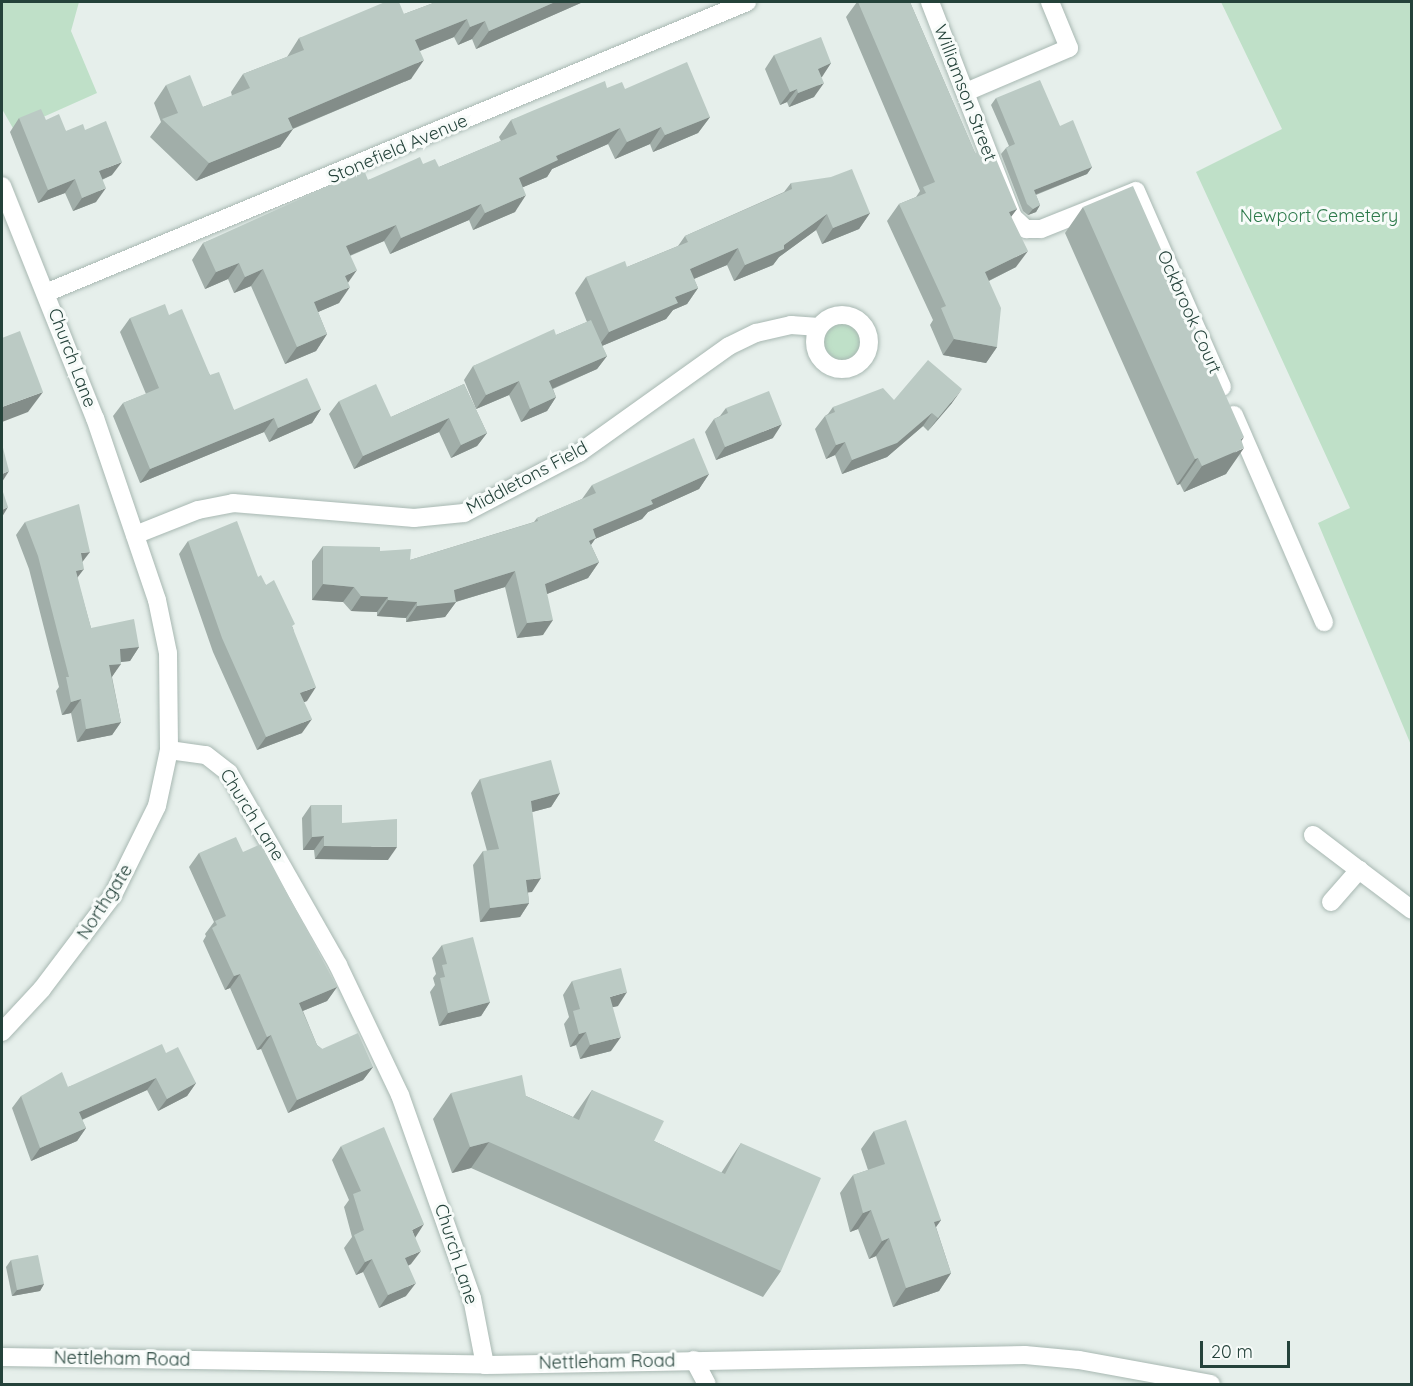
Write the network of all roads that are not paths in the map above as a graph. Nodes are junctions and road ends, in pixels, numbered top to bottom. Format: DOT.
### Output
graph roads {
  1 [pos="747,2"];
  2 [pos="930,2"];
  3 [pos="1050,2"];
  4 [pos="966,92"];
  5 [pos="2,186"];
  6 [pos="1013,217"];
  7 [pos="48,292"];
  8 [pos="819,327"];
  9 [pos="135,535"];
  10 [pos="1324,622"];
  11 [pos="169,750"];
  12 [pos="1313,835"];
  13 [pos="1359,870"];
  14 [pos="1331,902"];
  15 [pos="1412,910"];
  16 [pos="2,1032"];
  17 [pos="2,1357"];
  18 [pos="693,1360"];
  19 [pos="485,1365"];
  20 [pos="707,1384"];
  21 [pos="1211,1384"];
  1 -- 7 [label="street, Stonefield Avenue"];
  2 -- 4 [label="street, Williamson Street"];
  3 -- 4 [label="street"];
  4 -- 6 [label="street, Williamson Street"];
  5 -- 7 [label="street, Church Lane"];
  6 -- 10 [label="street, Ockbrook Court"];
  7 -- 9 [label="street, Church Lane"];
  8 -- 9 [label="street, Middletons Field"];
  9 -- 11 [label="street, Church Lane"];
  11 -- 16 [label="street, Northgate"];
  11 -- 19 [label="street, Church Lane"];
  12 -- 13 [label="street"];
  13 -- 14 [label="street"];
  13 -- 15 [label="street"];
  17 -- 19 [label="street, Nettleham Road"];
  18 -- 19 [label="street, Nettleham Road"];
  18 -- 20 [label="street"];
  18 -- 21 [label="street, Nettleham Road"];
}
